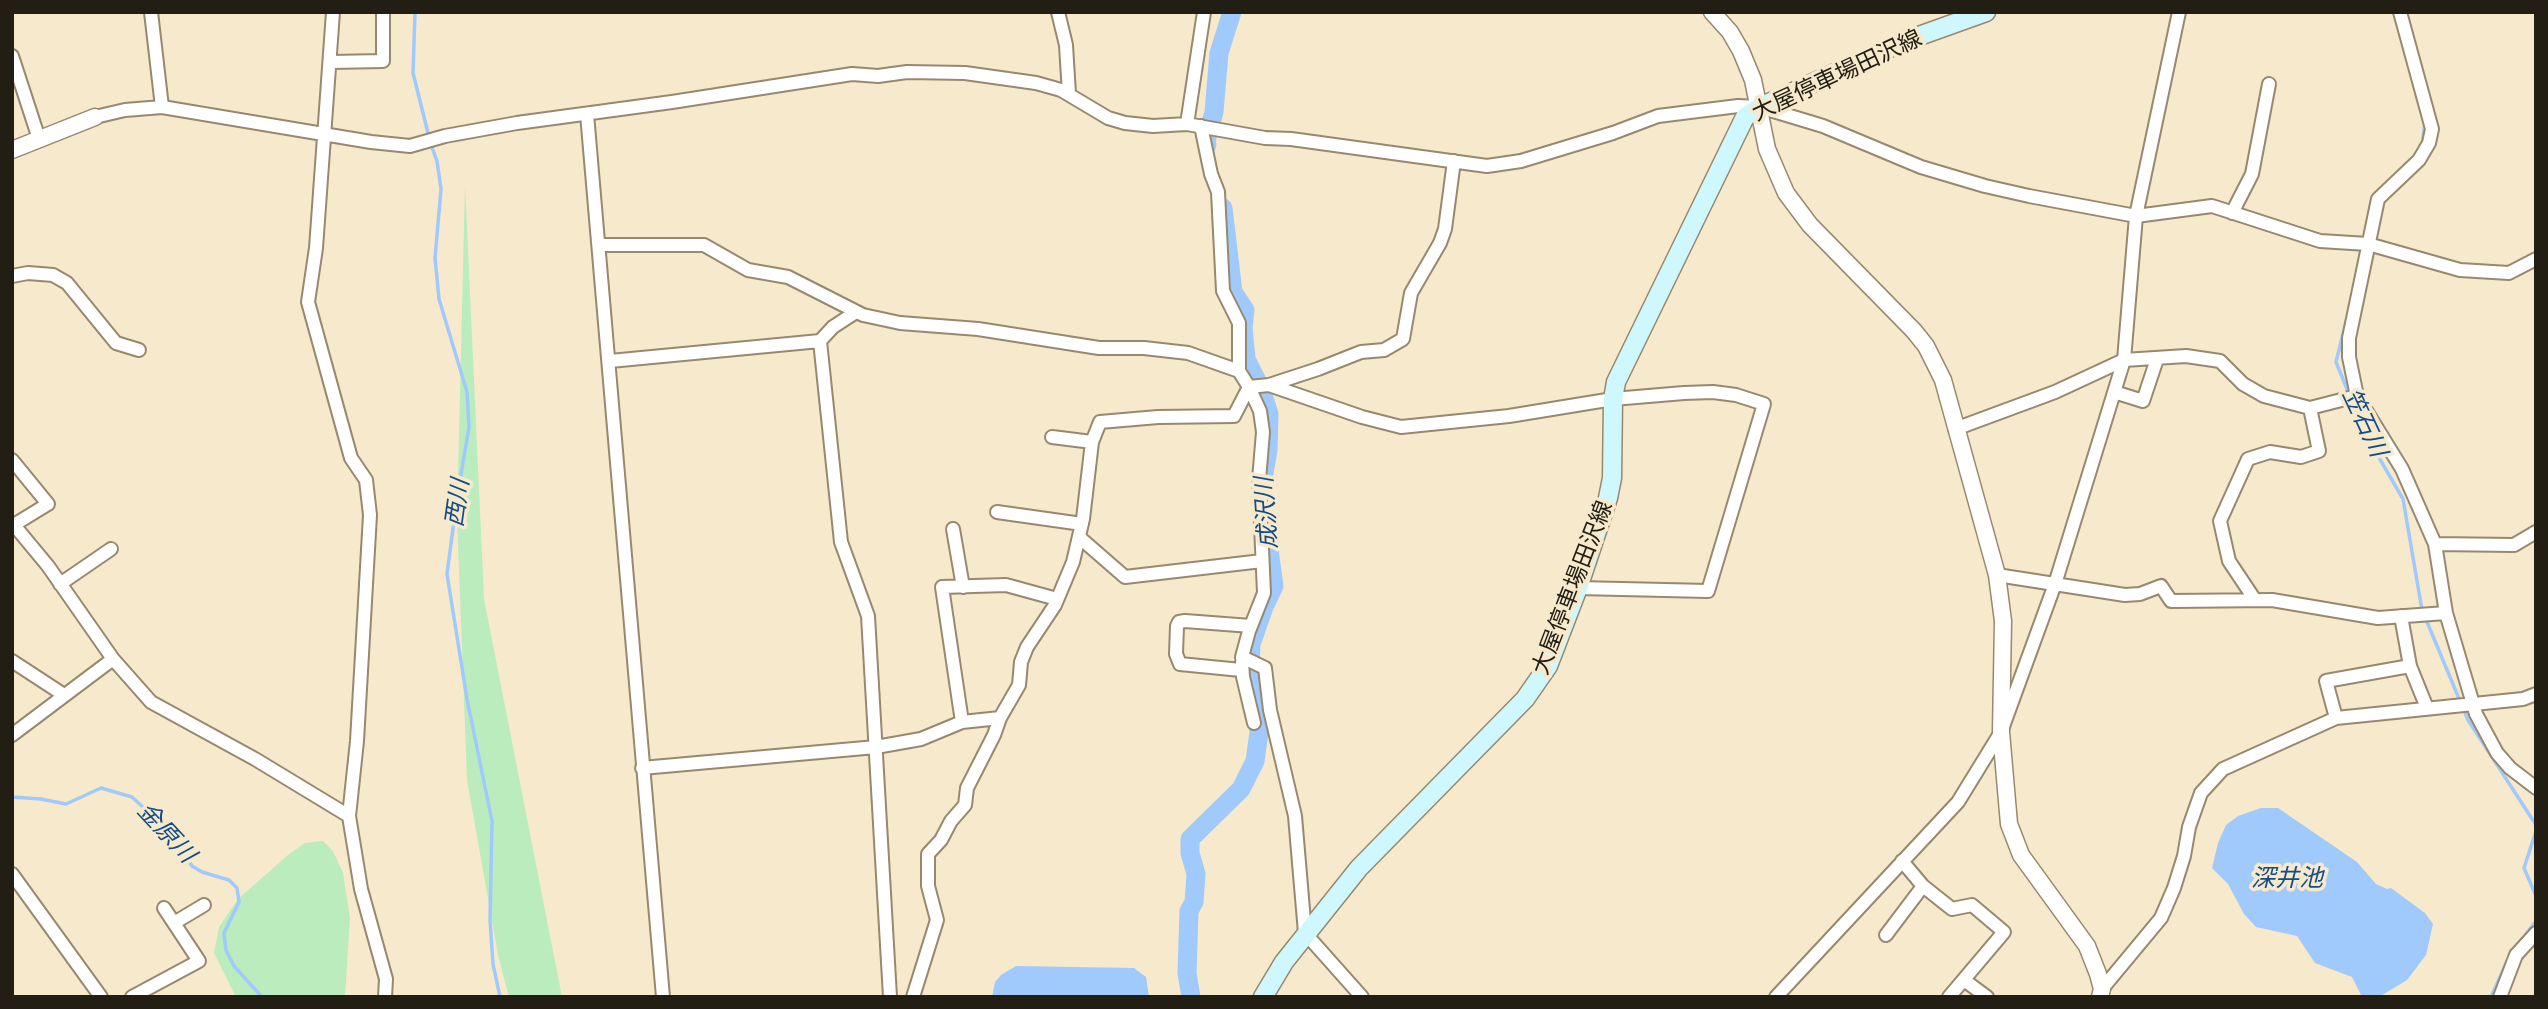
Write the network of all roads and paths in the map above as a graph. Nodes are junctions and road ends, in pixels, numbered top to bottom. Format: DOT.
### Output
graph roads {
  1 [pos="151,12"];
  2 [pos="333,12"];
  3 [pos="383,12"];
  4 [pos="1058,12"];
  5 [pos="1204,12"];
  6 [pos="1712,12"];
  7 [pos="1986,12"];
  8 [pos="2179,12"];
  9 [pos="2400,12"];
  10 [pos="12,56"];
  11 [pos="330,62"];
  12 [pos="2269,84"];
  13 [pos="1069,94"];
  14 [pos="162,107"];
  15 [pos="1760,107"];
  16 [pos="587,114"];
  17 [pos="95,117"];
  18 [pos="1187,124"];
  19 [pos="1204,126"];
  20 [pos="326,133"];
  21 [pos="39,139"];
  22 [pos="12,150"];
  23 [pos="1454,161"];
  24 [pos="2232,213"];
  25 [pos="2136,216"];
  26 [pos="2368,244"];
  27 [pos="599,245"];
  28 [pos="2536,260"];
  29 [pos="12,276"];
  30 [pos="856,312"];
  31 [pos="820,341"];
  32 [pos="139,351"];
  33 [pos="2157,359"];
  34 [pos="2124,360"];
  35 [pos="610,361"];
  36 [pos="1239,371"];
  37 [pos="1269,385"];
  38 [pos="1252,387"];
  39 [pos="2114,392"];
  40 [pos="2357,396"];
  41 [pos="1613,399"];
  42 [pos="2309,408"];
  43 [pos="1955,429"];
  44 [pos="1052,437"];
  45 [pos="1092,442"];
  46 [pos="12,460"];
  47 [pos="997,512"];
  48 [pos="13,526"];
  49 [pos="953,529"];
  50 [pos="1081,530"];
  51 [pos="2536,532"];
  52 [pos="2435,544"];
  53 [pos="111,549"];
  54 [pos="1262,561"];
  55 [pos="1997,575"];
  56 [pos="60,584"];
  57 [pos="2055,584"];
  58 [pos="962,587"];
  59 [pos="1578,588"];
  60 [pos="1057,599"];
  61 [pos="2255,600"];
  62 [pos="2446,613"];
  63 [pos="2401,616"];
  64 [pos="1251,625"];
  65 [pos="113,659"];
  66 [pos="12,661"];
  67 [pos="1247,663"];
  68 [pos="2410,666"];
  69 [pos="2536,694"];
  70 [pos="64,695"];
  71 [pos="2473,703"];
  72 [pos="2427,708"];
  73 [pos="1000,718"];
  74 [pos="2336,718"];
  75 [pos="961,722"];
  76 [pos="1254,723"];
  77 [pos="2001,732"];
  78 [pos="12,735"];
  79 [pos="876,747"];
  80 [pos="642,768"];
  81 [pos="2536,788"];
  82 [pos="349,816"];
  83 [pos="1902,861"];
  84 [pos="12,874"];
  85 [pos="1923,886"];
  86 [pos="204,905"];
  87 [pos="164,908"];
  88 [pos="174,923"];
  89 [pos="1305,933"];
  90 [pos="2536,933"];
  91 [pos="1886,935"];
  92 [pos="1964,980"];
  93 [pos="2101,993"];
  94 [pos="101,997"];
  95 [pos="132,997"];
  96 [pos="385,997"];
  97 [pos="663,997"];
  98 [pos="890,997"];
  99 [pos="914,997"];
  100 [pos="1263,997"];
  101 [pos="1362,997"];
  102 [pos="1776,997"];
  103 [pos="1949,997"];
  104 [pos="1987,997"];
  105 [pos="2500,997"];
  1 -- 14 [label="street"];
  2 -- 11 [label="street"];
  3 -- 11 [label="street"];
  4 -- 13 [label="street"];
  5 -- 18 [label="street"];
  6 -- 15 [label="street"];
  7 -- 15 [label="main road, 大屋停車場田沢線"];
  8 -- 25 [label="street"];
  9 -- 26 [label="street"];
  10 -- 21 [label="street"];
  11 -- 20 [label="street"];
  12 -- 24 [label="street"];
  13 -- 16 [label="street"];
  13 -- 18 [label="street"];
  14 -- 17 [label="street"];
  14 -- 20 [label="street"];
  15 -- 23 [label="street"];
  15 -- 25 [label="street"];
  15 -- 41 [label="main road, 大屋停車場田沢線"];
  15 -- 43 [label="street"];
  16 -- 20 [label="street"];
  16 -- 27 [label="street"];
  17 -- 21 [label="street"];
  18 -- 19 [label="street"];
  19 -- 23 [label="street"];
  19 -- 36 [label="street"];
  20 -- 82 [label="street"];
  21 -- 22 [label="street"];
  23 -- 37 [label="street"];
  24 -- 25 [label="street"];
  24 -- 26 [label="street"];
  25 -- 34 [label="street"];
  26 -- 28 [label="street"];
  26 -- 40 [label="street"];
  27 -- 30 [label="street"];
  27 -- 35 [label="street"];
  29 -- 32 [label="street"];
  30 -- 31 [label="street"];
  30 -- 36 [label="street"];
  31 -- 35 [label="street"];
  31 -- 79 [label="street"];
  33 -- 34 [label="street"];
  33 -- 39 [label="street"];
  33 -- 42 [label="street"];
  34 -- 39 [label="street"];
  34 -- 43 [label="street"];
  35 -- 80 [label="street"];
  36 -- 38 [label="street"];
  37 -- 38 [label="street"];
  37 -- 41 [label="street"];
  38 -- 45 [label="street"];
  38 -- 54 [label="street"];
  39 -- 57 [label="street"];
  40 -- 42 [label="street"];
  40 -- 52 [label="street"];
  41 -- 59 [label="main road, 大屋停車場田沢線"];
  41 -- 59 [label="street"];
  42 -- 61 [label="street"];
  43 -- 55 [label="street"];
  44 -- 45 [label="street"];
  45 -- 50 [label="street"];
  46 -- 48 [label="street"];
  47 -- 50 [label="street"];
  48 -- 56 [label="street"];
  49 -- 58 [label="street"];
  50 -- 54 [label="street"];
  50 -- 60 [label="street"];
  51 -- 52 [label="street"];
  52 -- 62 [label="street"];
  53 -- 56 [label="street"];
  54 -- 64 [label="street"];
  55 -- 57 [label="street"];
  55 -- 77 [label="street"];
  56 -- 65 [label="street"];
  57 -- 61 [label="street"];
  57 -- 77 [label="street"];
  58 -- 60 [label="street"];
  58 -- 75 [label="street"];
  59 -- 89 [label="main road, 大屋停車場田沢線"];
  60 -- 73 [label="street"];
  61 -- 63 [label="street"];
  62 -- 63 [label="street"];
  62 -- 71 [label="street"];
  63 -- 68 [label="street"];
  64 -- 67 [label="street"];
  64 -- 67 [label="street"];
  65 -- 70 [label="street"];
  65 -- 82 [label="street"];
  66 -- 70 [label="street"];
  67 -- 76 [label="street"];
  67 -- 89 [label="street"];
  68 -- 72 [label="street"];
  68 -- 74 [label="street"];
  69 -- 71 [label="street"];
  70 -- 78 [label="street"];
  71 -- 72 [label="street"];
  71 -- 81 [label="street"];
  72 -- 74 [label="street"];
  73 -- 75 [label="street"];
  73 -- 99 [label="street"];
  74 -- 93 [label="street"];
  75 -- 79 [label="street"];
  77 -- 83 [label="street"];
  77 -- 93 [label="street"];
  79 -- 80 [label="street"];
  79 -- 98 [label="street"];
  80 -- 97 [label="street"];
  82 -- 96 [label="street"];
  83 -- 85 [label="street"];
  83 -- 102 [label="street"];
  84 -- 94 [label="street"];
  85 -- 91 [label="street"];
  85 -- 92 [label="street"];
  86 -- 88 [label="street"];
  87 -- 88 [label="street"];
  88 -- 95 [label="street"];
  89 -- 100 [label="main road, 大屋停車場田沢線"];
  89 -- 101 [label="street"];
  90 -- 105 [label="street"];
  92 -- 103 [label="street"];
  92 -- 104 [label="street"];
}
